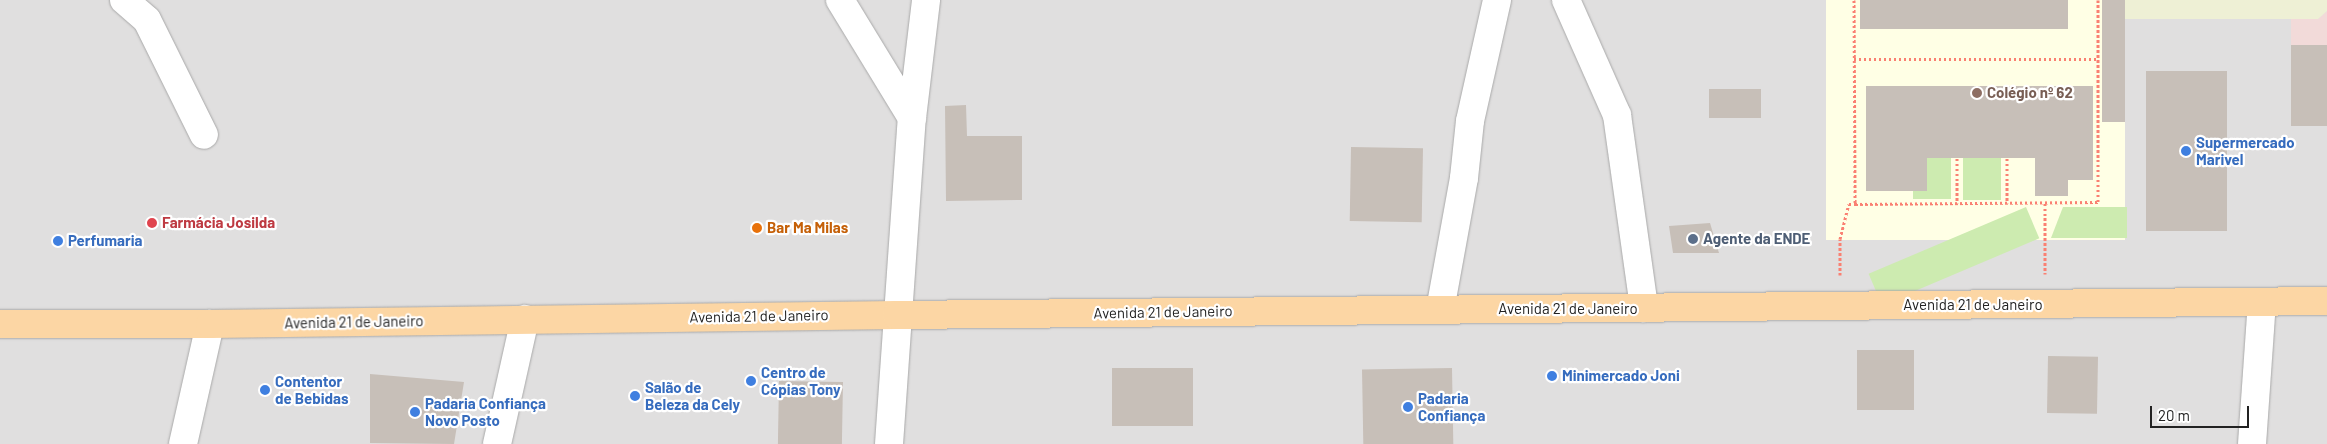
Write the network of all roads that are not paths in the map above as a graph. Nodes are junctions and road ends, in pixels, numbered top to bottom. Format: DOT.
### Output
graph roads {
  1 [pos="124,0"];
  2 [pos="840,0"];
  3 [pos="926,0"];
  4 [pos="1497,0"];
  5 [pos="1566,0"];
  6 [pos="146,10"];
  7 [pos="912,118"];
  8 [pos="204,135"];
  9 [pos="2327,301"];
  10 [pos="2262,302"];
  11 [pos="1644,308"];
  12 [pos="1440,310"];
  13 [pos="897,314"];
  14 [pos="525,320"];
  15 [pos="0,324"];
  16 [pos="210,324"];
  17 [pos="183,444"];
  18 [pos="497,444"];
  19 [pos="889,444"];
  20 [pos="2252,444"];
  1 -- 6 [label="street"];
  2 -- 7 [label="street"];
  3 -- 7 [label="street"];
  4 -- 12 [label="street"];
  5 -- 11 [label="street"];
  6 -- 8 [label="street"];
  7 -- 13 [label="street"];
  9 -- 10 [label="main road, Avenida 21 de Janeiro"];
  10 -- 11 [label="main road, Avenida 21 de Janeiro"];
  10 -- 20 [label="street"];
  11 -- 12 [label="main road, Avenida 21 de Janeiro"];
  12 -- 13 [label="main road, Avenida 21 de Janeiro"];
  13 -- 14 [label="main road, Avenida 21 de Janeiro"];
  13 -- 19 [label="street"];
  14 -- 16 [label="main road, Avenida 21 de Janeiro"];
  14 -- 18 [label="street"];
  15 -- 16 [label="main road, Avenida 21 de Janeiro"];
  16 -- 17 [label="street"];
}
